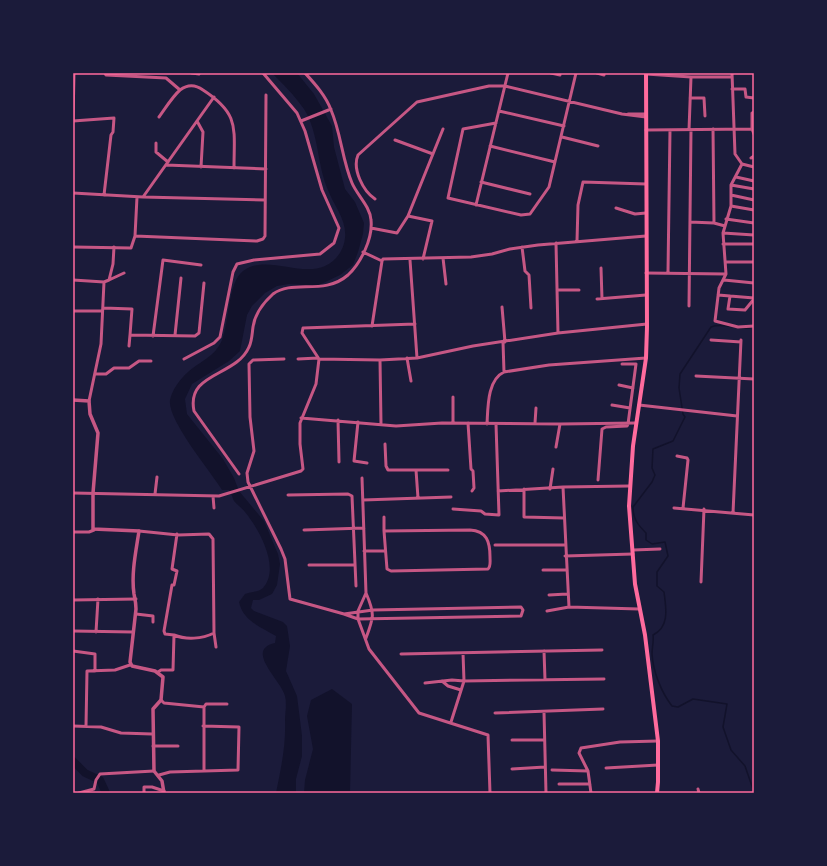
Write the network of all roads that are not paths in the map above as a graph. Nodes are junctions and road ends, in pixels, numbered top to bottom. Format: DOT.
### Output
graph roads {
  1 [pos="74,73"];
  2 [pos="164,73"];
  3 [pos="192,73"];
  4 [pos="263,73"];
  5 [pos="305,73"];
  6 [pos="508,73"];
  7 [pos="551,73"];
  8 [pos="576,73"];
  9 [pos="597,73"];
  10 [pos="105,74"];
  11 [pos="199,74"];
  12 [pos="646,74"];
  13 [pos="681,74"];
  14 [pos="131,75"];
  15 [pos="145,75"];
  16 [pos="560,75"];
  17 [pos="604,75"];
  18 [pos="732,75"];
  19 [pos="163,77"];
  20 [pos="690,78"];
  21 [pos="505,86"];
  22 [pos="732,89"];
  23 [pos="180,90"];
  24 [pos="754,92"];
  25 [pos="266,95"];
  26 [pos="214,97"];
  27 [pos="690,98"];
  28 [pos="754,98"];
  29 [pos="570,101"];
  30 [pos="330,110"];
  31 [pos="499,111"];
  32 [pos="754,112"];
  33 [pos="646,115"];
  34 [pos="705,116"];
  35 [pos="159,117"];
  36 [pos="73,121"];
  37 [pos="197,121"];
  38 [pos="302,121"];
  39 [pos="496,123"];
  40 [pos="753,124"];
  41 [pos="564,126"];
  42 [pos="443,129"];
  43 [pos="713,129"];
  44 [pos="734,129"];
  45 [pos="752,129"];
  46 [pos="646,130"];
  47 [pos="670,130"];
  48 [pos="690,130"];
  49 [pos="754,134"];
  50 [pos="562,137"];
  51 [pos="395,140"];
  52 [pos="156,144"];
  53 [pos="490,146"];
  54 [pos="598,146"];
  55 [pos="433,154"];
  56 [pos="754,156"];
  57 [pos="751,158"];
  58 [pos="168,162"];
  59 [pos="555,162"];
  60 [pos="742,164"];
  61 [pos="166,165"];
  62 [pos="201,167"];
  63 [pos="754,167"];
  64 [pos="234,168"];
  65 [pos="266,169"];
  66 [pos="736,177"];
  67 [pos="754,181"];
  68 [pos="481,182"];
  69 [pos="646,184"];
  70 [pos="731,185"];
  71 [pos="754,189"];
  72 [pos="73,193"];
  73 [pos="104,194"];
  74 [pos="530,194"];
  75 [pos="731,195"];
  76 [pos="137,197"];
  77 [pos="143,197"];
  78 [pos="375,199"];
  79 [pos="265,200"];
  80 [pos="754,200"];
  81 [pos="476,205"];
  82 [pos="731,206"];
  83 [pos="616,208"];
  84 [pos="754,210"];
  85 [pos="646,213"];
  86 [pos="408,216"];
  87 [pos="726,219"];
  88 [pos="690,222"];
  89 [pos="754,223"];
  90 [pos="714,224"];
  91 [pos="724,226"];
  92 [pos="371,228"];
  93 [pos="723,233"];
  94 [pos="754,235"];
  95 [pos="135,236"];
  96 [pos="646,236"];
  97 [pos="577,241"];
  98 [pos="556,243"];
  99 [pos="723,244"];
  100 [pos="754,244"];
  101 [pos="73,247"];
  102 [pos="114,247"];
  103 [pos="522,247"];
  104 [pos="363,252"];
  105 [pos="443,258"];
  106 [pos="423,259"];
  107 [pos="382,260"];
  108 [pos="410,260"];
  109 [pos="725,262"];
  110 [pos="754,262"];
  111 [pos="201,265"];
  112 [pos="601,268"];
  113 [pos="668,272"];
  114 [pos="690,272"];
  115 [pos="124,273"];
  116 [pos="646,273"];
  117 [pos="726,274"];
  118 [pos="181,278"];
  119 [pos="73,280"];
  120 [pos="109,280"];
  121 [pos="724,280"];
  122 [pos="104,282"];
  123 [pos="204,283"];
  124 [pos="754,283"];
  125 [pos="446,284"];
  126 [pos="557,290"];
  127 [pos="579,290"];
  128 [pos="646,295"];
  129 [pos="718,295"];
  130 [pos="730,296"];
  131 [pos="597,299"];
  132 [pos="602,299"];
  133 [pos="754,299"];
  134 [pos="689,306"];
  135 [pos="502,307"];
  136 [pos="531,308"];
  137 [pos="103,310"];
  138 [pos="73,311"];
  139 [pos="415,324"];
  140 [pos="647,324"];
  141 [pos="372,326"];
  142 [pos="754,326"];
  143 [pos="558,333"];
  144 [pos="130,335"];
  145 [pos="175,335"];
  146 [pos="153,336"];
  147 [pos="711,340"];
  148 [pos="504,342"];
  149 [pos="129,346"];
  150 [pos="318,358"];
  151 [pos="408,358"];
  152 [pos="417,358"];
  153 [pos="646,358"];
  154 [pos="184,359"];
  155 [pos="284,359"];
  156 [pos="298,359"];
  157 [pos="151,360"];
  158 [pos="380,360"];
  159 [pos="622,364"];
  160 [pos="504,372"];
  161 [pos="96,374"];
  162 [pos="696,376"];
  163 [pos="740,378"];
  164 [pos="754,379"];
  165 [pos="411,381"];
  166 [pos="619,385"];
  167 [pos="633,388"];
  168 [pos="453,397"];
  169 [pos="73,400"];
  170 [pos="89,401"];
  171 [pos="612,405"];
  172 [pos="639,405"];
  173 [pos="536,408"];
  174 [pos="630,408"];
  175 [pos="737,416"];
  176 [pos="301,418"];
  177 [pos="338,420"];
  178 [pos="358,422"];
  179 [pos="453,423"];
  180 [pos="468,423"];
  181 [pos="636,423"];
  182 [pos="381,424"];
  183 [pos="487,424"];
  184 [pos="496,424"];
  185 [pos="535,424"];
  186 [pos="560,424"];
  187 [pos="628,424"];
  188 [pos="385,444"];
  189 [pos="556,447"];
  190 [pos="677,456"];
  191 [pos="339,462"];
  192 [pos="367,463"];
  193 [pos="553,469"];
  194 [pos="416,470"];
  195 [pos="448,470"];
  196 [pos="239,474"];
  197 [pos="157,477"];
  198 [pos="362,478"];
  199 [pos="598,480"];
  200 [pos="629,486"];
  201 [pos="562,487"];
  202 [pos="524,489"];
  203 [pos="550,489"];
  204 [pos="472,491"];
  205 [pos="498,491"];
  206 [pos="73,493"];
  207 [pos="93,493"];
  208 [pos="155,494"];
  209 [pos="288,495"];
  210 [pos="213,496"];
  211 [pos="451,497"];
  212 [pos="418,498"];
  213 [pos="363,500"];
  214 [pos="214,508"];
  215 [pos="674,508"];
  216 [pos="683,508"];
  217 [pos="453,509"];
  218 [pos="704,509"];
  219 [pos="733,513"];
  220 [pos="754,515"];
  221 [pos="384,517"];
  222 [pos="564,518"];
  223 [pos="364,528"];
  224 [pos="355,529"];
  225 [pos="94,530"];
  226 [pos="304,530"];
  227 [pos="139,531"];
  228 [pos="384,531"];
  229 [pos="73,532"];
  230 [pos="177,534"];
  231 [pos="495,545"];
  232 [pos="565,545"];
  233 [pos="660,550"];
  234 [pos="364,551"];
  235 [pos="385,551"];
  236 [pos="633,552"];
  237 [pos="565,556"];
  238 [pos="309,565"];
  239 [pos="355,565"];
  240 [pos="543,570"];
  241 [pos="566,570"];
  242 [pos="701,582"];
  243 [pos="356,586"];
  244 [pos="366,593"];
  245 [pos="567,594"];
  246 [pos="549,595"];
  247 [pos="98,599"];
  248 [pos="136,599"];
  249 [pos="73,600"];
  250 [pos="568,607"];
  251 [pos="639,609"];
  252 [pos="373,610"];
  253 [pos="358,611"];
  254 [pos="547,611"];
  255 [pos="136,614"];
  256 [pos="344,614"];
  257 [pos="374,618"];
  258 [pos="358,619"];
  259 [pos="153,622"];
  260 [pos="73,631"];
  261 [pos="96,632"];
  262 [pos="133,632"];
  263 [pos="214,633"];
  264 [pos="174,635"];
  265 [pos="366,638"];
  266 [pos="216,647"];
  267 [pos="602,650"];
  268 [pos="73,651"];
  269 [pos="544,651"];
  270 [pos="463,653"];
  271 [pos="401,654"];
  272 [pos="130,665"];
  273 [pos="95,672"];
  274 [pos="158,672"];
  275 [pos="604,679"];
  276 [pos="545,680"];
  277 [pos="442,681"];
  278 [pos="464,681"];
  279 [pos="425,683"];
  280 [pos="461,690"];
  281 [pos="161,700"];
  282 [pos="227,704"];
  283 [pos="204,707"];
  284 [pos="602,709"];
  285 [pos="544,712"];
  286 [pos="495,713"];
  287 [pos="451,722"];
  288 [pos="73,726"];
  289 [pos="86,726"];
  290 [pos="203,726"];
  291 [pos="152,734"];
  292 [pos="512,740"];
  293 [pos="544,740"];
  294 [pos="658,741"];
  295 [pos="153,746"];
  296 [pos="178,746"];
  297 [pos="658,765"];
  298 [pos="545,767"];
  299 [pos="512,768"];
  300 [pos="606,768"];
  301 [pos="552,770"];
  302 [pos="154,771"];
  303 [pos="204,771"];
  304 [pos="588,771"];
  305 [pos="158,775"];
  306 [pos="559,784"];
  307 [pos="590,784"];
  308 [pos="698,789"];
  309 [pos="164,792"];
  310 [pos="80,793"];
  311 [pos="144,793"];
  312 [pos="490,793"];
  313 [pos="546,793"];
  314 [pos="591,793"];
  315 [pos="656,793"];
  316 [pos="699,793"];
  1 -- 36 [label="street"];
  2 -- 19 [label="street"];
  3 -- 11 [label="street"];
  4 -- 38 [label="street"];
  5 -- 30 [label="street"];
  6 -- 21 [label="street"];
  7 -- 16 [label="street"];
  8 -- 29 [label="street"];
  9 -- 17 [label="street"];
  10 -- 14 [label="street"];
  12 -- 13 [label="street"];
  12 -- 33 [label="main road"];
  13 -- 20 [label="street"];
  14 -- 15 [label="street"];
  15 -- 19 [label="street"];
  18 -- 20 [label="street"];
  18 -- 22 [label="street"];
  19 -- 23 [label="street"];
  20 -- 27 [label="street"];
  21 -- 29 [label="street"];
  21 -- 31 [label="street"];
  21 -- 78 [label="street"];
  22 -- 28 [label="street"];
  22 -- 44 [label="street"];
  23 -- 26 [label="street"];
  23 -- 35 [label="street"];
  24 -- 28 [label="street"];
  25 -- 65 [label="street"];
  26 -- 37 [label="street"];
  26 -- 64 [label="street"];
  27 -- 34 [label="street"];
  27 -- 48 [label="street"];
  29 -- 33 [label="street"];
  29 -- 41 [label="street"];
  30 -- 38 [label="street"];
  30 -- 92 [label="street"];
  31 -- 39 [label="street"];
  31 -- 41 [label="street"];
  32 -- 40 [label="street"];
  33 -- 46 [label="main road"];
  36 -- 73 [label="street"];
  37 -- 58 [label="street"];
  37 -- 62 [label="street"];
  38 -- 154 [label="street"];
  39 -- 53 [label="street"];
  39 -- 81 [label="street"];
  40 -- 45 [label="street"];
  41 -- 50 [label="street"];
  42 -- 55 [label="street"];
  43 -- 44 [label="street"];
  43 -- 48 [label="street"];
  43 -- 90 [label="street"];
  44 -- 45 [label="street"];
  44 -- 60 [label="street"];
  45 -- 49 [label="street"];
  46 -- 47 [label="street"];
  46 -- 69 [label="main road"];
  47 -- 48 [label="street"];
  47 -- 113 [label="street"];
  48 -- 88 [label="street"];
  50 -- 54 [label="street"];
  50 -- 59 [label="street"];
  51 -- 55 [label="street"];
  52 -- 58 [label="street"];
  53 -- 59 [label="street"];
  53 -- 68 [label="street"];
  55 -- 86 [label="street"];
  56 -- 57 [label="street"];
  58 -- 61 [label="street"];
  59 -- 81 [label="street"];
  60 -- 63 [label="street"];
  60 -- 66 [label="street"];
  61 -- 62 [label="street"];
  61 -- 77 [label="street"];
  62 -- 64 [label="street"];
  64 -- 65 [label="street"];
  65 -- 79 [label="street"];
  66 -- 67 [label="street"];
  66 -- 70 [label="street"];
  68 -- 74 [label="street"];
  68 -- 81 [label="street"];
  69 -- 85 [label="main road"];
  69 -- 97 [label="street"];
  70 -- 71 [label="street"];
  70 -- 75 [label="street"];
  72 -- 73 [label="street"];
  73 -- 76 [label="street"];
  75 -- 80 [label="street"];
  75 -- 82 [label="street"];
  76 -- 77 [label="street"];
  76 -- 95 [label="street"];
  77 -- 79 [label="street"];
  79 -- 95 [label="street"];
  82 -- 84 [label="street"];
  82 -- 87 [label="street"];
  83 -- 85 [label="street"];
  85 -- 96 [label="main road"];
  86 -- 92 [label="street"];
  86 -- 106 [label="street"];
  87 -- 89 [label="street"];
  87 -- 91 [label="street"];
  88 -- 90 [label="street"];
  88 -- 114 [label="street"];
  90 -- 91 [label="street"];
  91 -- 93 [label="street"];
  92 -- 104 [label="street"];
  93 -- 94 [label="street"];
  93 -- 99 [label="street"];
  95 -- 102 [label="street"];
  96 -- 97 [label="street"];
  96 -- 116 [label="main road"];
  97 -- 98 [label="street"];
  98 -- 103 [label="street"];
  98 -- 126 [label="street"];
  99 -- 100 [label="street"];
  99 -- 109 [label="street"];
  101 -- 102 [label="street"];
  102 -- 120 [label="street"];
  103 -- 105 [label="street"];
  103 -- 136 [label="street"];
  104 -- 107 [label="street"];
  104 -- 196 [label="street"];
  105 -- 106 [label="street"];
  105 -- 125 [label="street"];
  106 -- 108 [label="street"];
  107 -- 108 [label="street"];
  107 -- 141 [label="street"];
  108 -- 139 [label="street"];
  109 -- 110 [label="street"];
  109 -- 117 [label="street"];
  111 -- 146 [label="street"];
  112 -- 132 [label="street"];
  113 -- 114 [label="street"];
  113 -- 116 [label="street"];
  114 -- 117 [label="street"];
  114 -- 134 [label="street"];
  115 -- 120 [label="street"];
  116 -- 128 [label="main road"];
  117 -- 121 [label="street"];
  118 -- 145 [label="street"];
  119 -- 122 [label="street"];
  120 -- 122 [label="street"];
  121 -- 124 [label="street"];
  121 -- 129 [label="street"];
  122 -- 137 [label="street"];
  123 -- 145 [label="street"];
  126 -- 127 [label="street"];
  126 -- 143 [label="street"];
  128 -- 132 [label="street"];
  128 -- 140 [label="main road"];
  129 -- 130 [label="street"];
  129 -- 142 [label="street"];
  130 -- 133 [label="street"];
  130 -- 133 [label="street"];
  131 -- 132 [label="street"];
  135 -- 148 [label="street"];
  137 -- 138 [label="street"];
  137 -- 144 [label="street"];
  137 -- 161 [label="street"];
  139 -- 141 [label="street"];
  139 -- 152 [label="street"];
  140 -- 143 [label="street"];
  140 -- 153 [label="main road"];
  141 -- 150 [label="street"];
  143 -- 148 [label="street"];
  144 -- 146 [label="street"];
  144 -- 149 [label="street"];
  145 -- 146 [label="street"];
  147 -- 163 [label="street"];
  148 -- 152 [label="street"];
  148 -- 160 [label="street"];
  150 -- 156 [label="street"];
  150 -- 158 [label="street"];
  150 -- 176 [label="street"];
  151 -- 152 [label="street"];
  151 -- 158 [label="street"];
  151 -- 165 [label="street"];
  153 -- 160 [label="street"];
  153 -- 172 [label="main road"];
  155 -- 256 [label="street"];
  157 -- 161 [label="street"];
  158 -- 182 [label="street"];
  159 -- 167 [label="street"];
  160 -- 183 [label="street"];
  161 -- 170 [label="street"];
  162 -- 163 [label="street"];
  163 -- 164 [label="street"];
  163 -- 175 [label="street"];
  166 -- 167 [label="street"];
  167 -- 174 [label="street"];
  168 -- 179 [label="street"];
  169 -- 170 [label="street"];
  170 -- 207 [label="street"];
  171 -- 174 [label="street"];
  172 -- 175 [label="street"];
  172 -- 181 [label="main road"];
  173 -- 185 [label="street"];
  174 -- 187 [label="street"];
  175 -- 219 [label="street"];
  176 -- 177 [label="street"];
  176 -- 210 [label="street"];
  177 -- 178 [label="street"];
  177 -- 191 [label="street"];
  178 -- 182 [label="street"];
  178 -- 192 [label="street"];
  179 -- 180 [label="street"];
  179 -- 182 [label="street"];
  180 -- 183 [label="street"];
  180 -- 204 [label="street"];
  181 -- 187 [label="street"];
  181 -- 200 [label="main road"];
  183 -- 184 [label="street"];
  184 -- 185 [label="street"];
  184 -- 205 [label="street"];
  185 -- 186 [label="street"];
  186 -- 187 [label="street"];
  186 -- 189 [label="street"];
  187 -- 199 [label="street"];
  188 -- 194 [label="street"];
  190 -- 216 [label="street"];
  193 -- 203 [label="street"];
  194 -- 195 [label="street"];
  194 -- 212 [label="street"];
  197 -- 208 [label="street"];
  198 -- 213 [label="street"];
  200 -- 201 [label="street"];
  200 -- 236 [label="main road"];
  201 -- 203 [label="street"];
  201 -- 222 [label="street"];
  202 -- 203 [label="street"];
  202 -- 205 [label="street"];
  202 -- 222 [label="street"];
  205 -- 217 [label="street"];
  206 -- 207 [label="street"];
  207 -- 208 [label="street"];
  207 -- 225 [label="street"];
  208 -- 210 [label="street"];
  209 -- 224 [label="street"];
  210 -- 214 [label="street"];
  211 -- 212 [label="street"];
  212 -- 213 [label="street"];
  213 -- 223 [label="street"];
  215 -- 216 [label="street"];
  216 -- 218 [label="street"];
  218 -- 219 [label="street"];
  218 -- 242 [label="street"];
  219 -- 220 [label="street"];
  221 -- 228 [label="street"];
  222 -- 232 [label="street"];
  223 -- 224 [label="street"];
  223 -- 234 [label="street"];
  224 -- 226 [label="street"];
  224 -- 239 [label="street"];
  225 -- 227 [label="street"];
  225 -- 229 [label="street"];
  227 -- 230 [label="street"];
  227 -- 248 [label="street"];
  228 -- 235 [label="street"];
  228 -- 235 [label="street"];
  230 -- 263 [label="street"];
  230 -- 264 [label="street"];
  231 -- 232 [label="street"];
  232 -- 237 [label="street"];
  233 -- 236 [label="street"];
  234 -- 235 [label="street"];
  234 -- 244 [label="street"];
  236 -- 237 [label="street"];
  236 -- 251 [label="main road"];
  237 -- 241 [label="street"];
  238 -- 239 [label="street"];
  239 -- 243 [label="street"];
  240 -- 241 [label="street"];
  241 -- 245 [label="street"];
  244 -- 252 [label="street"];
  244 -- 253 [label="street"];
  245 -- 246 [label="street"];
  245 -- 250 [label="street"];
  247 -- 248 [label="street"];
  247 -- 249 [label="street"];
  247 -- 261 [label="street"];
  248 -- 255 [label="street"];
  250 -- 251 [label="street"];
  250 -- 254 [label="street"];
  251 -- 294 [label="main road"];
  252 -- 253 [label="street"];
  252 -- 257 [label="street"];
  252 -- 257 [label="street"];
  253 -- 256 [label="street"];
  253 -- 258 [label="street"];
  255 -- 259 [label="street"];
  255 -- 262 [label="street"];
  256 -- 258 [label="street"];
  257 -- 258 [label="street"];
  257 -- 265 [label="street"];
  258 -- 265 [label="street"];
  260 -- 261 [label="street"];
  261 -- 262 [label="street"];
  262 -- 272 [label="street"];
  263 -- 264 [label="street"];
  263 -- 266 [label="street"];
  264 -- 274 [label="street"];
  265 -- 287 [label="street"];
  267 -- 269 [label="street"];
  268 -- 273 [label="street"];
  269 -- 270 [label="street"];
  269 -- 276 [label="street"];
  270 -- 271 [label="street"];
  270 -- 278 [label="street"];
  272 -- 273 [label="street"];
  272 -- 274 [label="street"];
  273 -- 289 [label="street"];
  274 -- 281 [label="street"];
  275 -- 276 [label="street"];
  276 -- 278 [label="street"];
  277 -- 278 [label="street"];
  277 -- 279 [label="street"];
  277 -- 280 [label="street"];
  278 -- 280 [label="street"];
  280 -- 287 [label="street"];
  281 -- 283 [label="street"];
  281 -- 291 [label="street"];
  282 -- 283 [label="street"];
  283 -- 290 [label="street"];
  284 -- 285 [label="street"];
  285 -- 286 [label="street"];
  285 -- 293 [label="street"];
  287 -- 312 [label="street"];
  288 -- 289 [label="street"];
  289 -- 291 [label="street"];
  290 -- 303 [label="street"];
  290 -- 303 [label="street"];
  291 -- 295 [label="street"];
  292 -- 293 [label="street"];
  293 -- 298 [label="street"];
  294 -- 297 [label="main road"];
  294 -- 304 [label="street"];
  295 -- 296 [label="street"];
  295 -- 302 [label="street"];
  297 -- 300 [label="street"];
  297 -- 315 [label="main road"];
  298 -- 299 [label="street"];
  298 -- 313 [label="street"];
  301 -- 304 [label="street"];
  302 -- 305 [label="street"];
  302 -- 310 [label="street"];
  303 -- 305 [label="street"];
  304 -- 307 [label="street"];
  305 -- 309 [label="street"];
  306 -- 307 [label="street"];
  307 -- 314 [label="street"];
  308 -- 316 [label="street"];
  309 -- 311 [label="street"];
}
